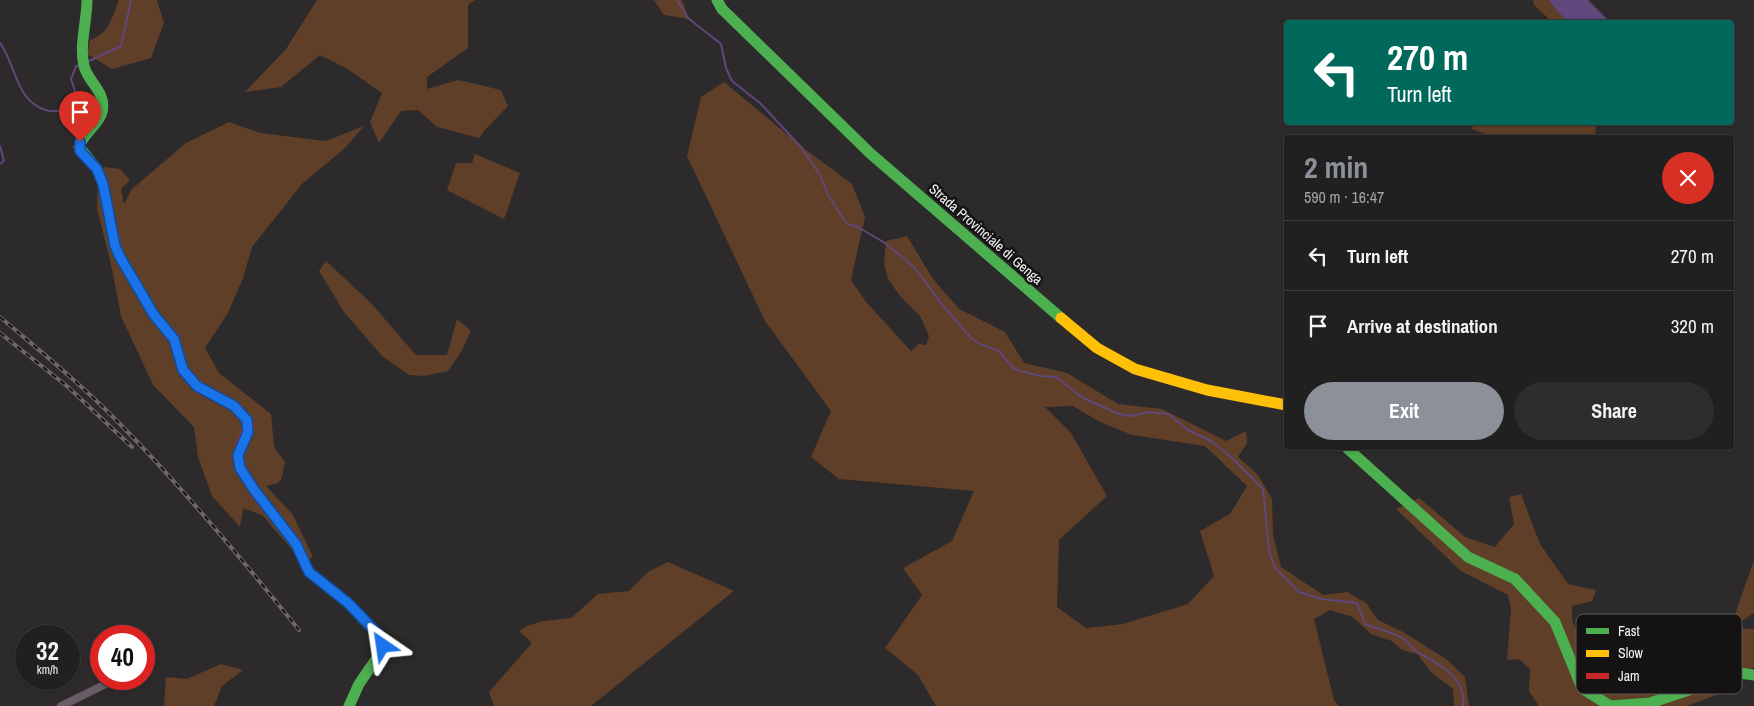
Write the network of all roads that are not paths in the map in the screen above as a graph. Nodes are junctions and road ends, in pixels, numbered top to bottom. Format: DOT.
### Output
graph roads {
  1 [pos="87,0"];
  2 [pos="717,0"];
  3 [pos="1284,405"];
  4 [pos="1349,450"];
  5 [pos="1576,673"];
  6 [pos="94,690"];
  7 [pos="1591,694"];
  8 [pos="1677,694"];
  9 [pos="61,706"];
  10 [pos="349,706"];
  1 -- 10 [label="main road"];
  2 -- 3 [label="main road, Strada Provinciale di Genga"];
  4 -- 5 [label="main road"];
  6 -- 9 [label="street"];
  7 -- 8 [label="main road"];
}
